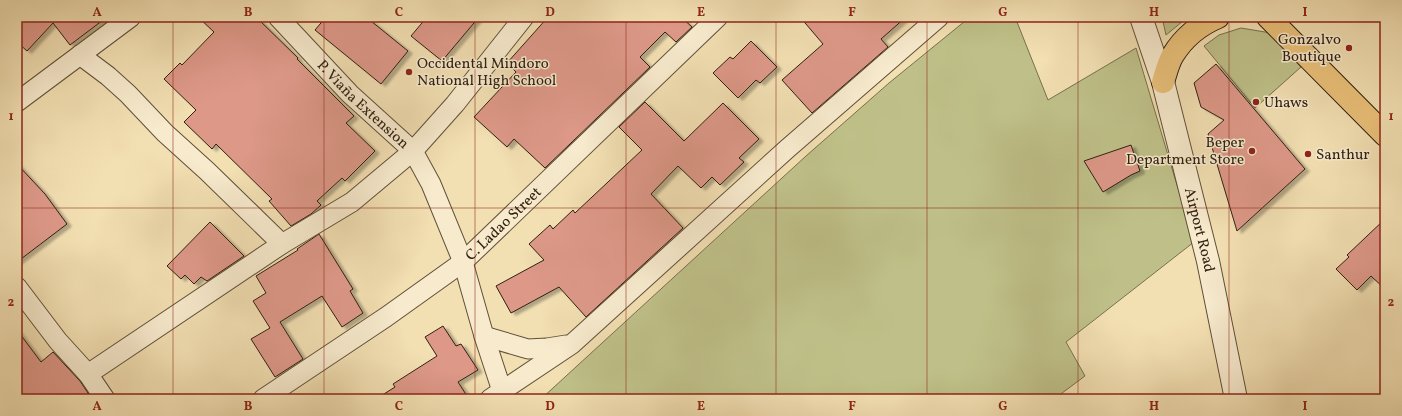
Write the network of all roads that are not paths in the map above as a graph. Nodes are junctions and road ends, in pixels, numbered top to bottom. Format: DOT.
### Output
graph roads {
  1 [pos="131,17"];
  2 [pos="278,17"];
  3 [pos="524,17"];
  4 [pos="718,17"];
  5 [pos="939,17"];
  6 [pos="1141,17"];
  7 [pos="1218,17"];
  8 [pos="1268,17"];
  9 [pos="80,55"];
  10 [pos="1163,82"];
  11 [pos="17,102"];
  12 [pos="1385,135"];
  13 [pos="413,151"];
  14 [pos="282,244"];
  15 [pos="463,262"];
  16 [pos="17,287"];
  17 [pos="484,336"];
  18 [pos="572,344"];
  19 [pos="88,374"];
  20 [pos="496,395"];
  21 [pos="105,399"];
  22 [pos="263,399"];
  23 [pos="1236,399"];
  1 -- 9 [label="street"];
  2 -- 13 [label="street, P. Viaña Extension"];
  3 -- 13 [label="street, P. Viaña Extension"];
  4 -- 15 [label="street, C. Ladao Street"];
  5 -- 18 [label="street"];
  6 -- 10 [label="street, Airport Road"];
  7 -- 10 [label="main road"];
  8 -- 12 [label="main road"];
  9 -- 11 [label="street"];
  9 -- 14 [label="street"];
  10 -- 23 [label="street, Airport Road"];
  13 -- 14 [label="street"];
  13 -- 15 [label="street"];
  14 -- 19 [label="street"];
  15 -- 17 [label="street"];
  15 -- 22 [label="street, C. Ladao Street"];
  16 -- 19 [label="street"];
  17 -- 18 [label="street"];
  17 -- 20 [label="street"];
  18 -- 20 [label="street"];
  19 -- 21 [label="street"];
}
